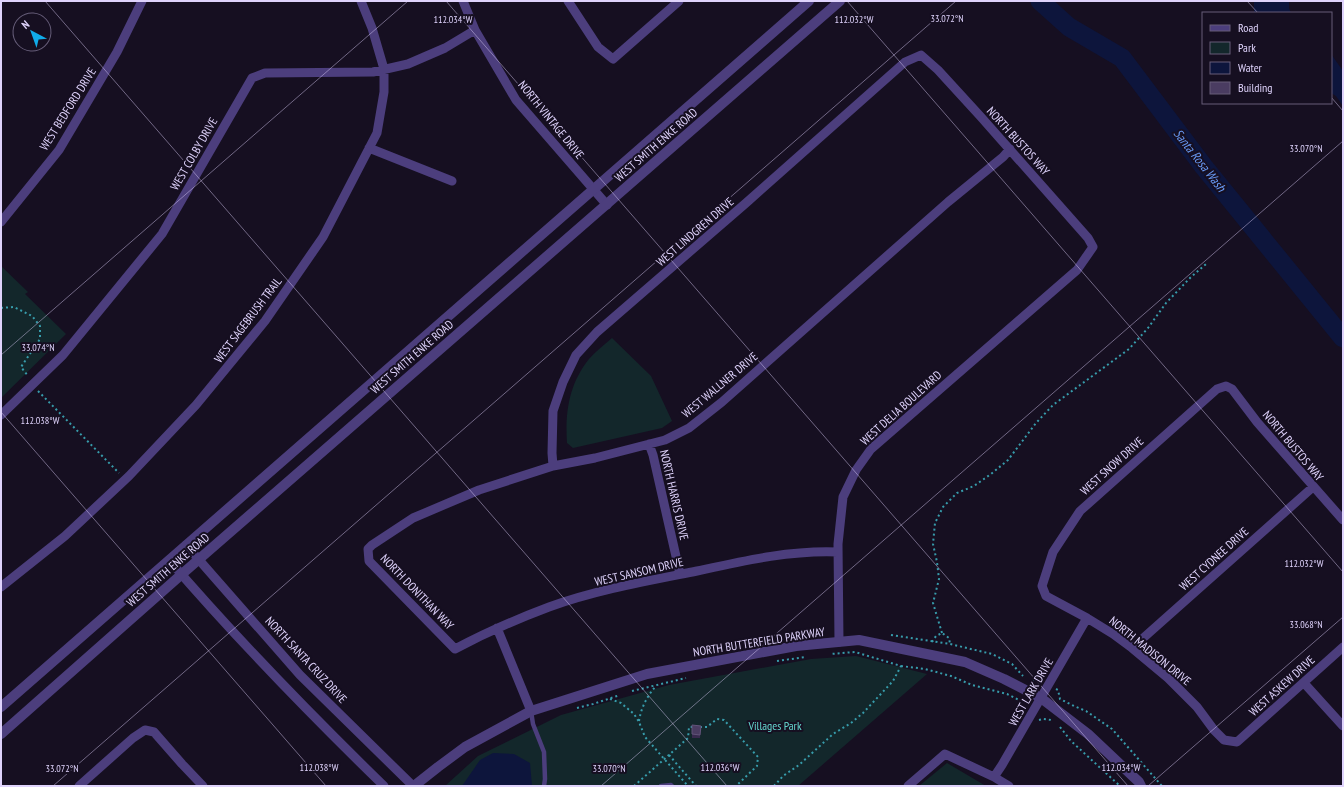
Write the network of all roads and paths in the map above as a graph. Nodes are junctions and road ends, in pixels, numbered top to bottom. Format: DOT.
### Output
graph roads {
  1 [pos="142,1"];
  2 [pos="361,1"];
  3 [pos="463,1"];
  4 [pos="568,1"];
  5 [pos="679,1"];
  6 [pos="809,1"];
  7 [pos="840,1"];
  8 [pos="475,30"];
  9 [pos="920,55"];
  10 [pos="384,69"];
  11 [pos="369,148"];
  12 [pos="1010,149"];
  13 [pos="452,181"];
  14 [pos="593,190"];
  15 [pos="607,205"];
  16 [pos="1,222"];
  17 [pos="1093,247"];
  18 [pos="1206,264"];
  19 [pos="1,308"];
  20 [pos="32,385"];
  21 [pos="1226,386"];
  22 [pos="1,415"];
  23 [pos="649,444"];
  24 [pos="553,466"];
  25 [pos="125,480"];
  26 [pos="1313,487"];
  27 [pos="1343,520"];
  28 [pos="186,545"];
  29 [pos="368,549"];
  30 [pos="838,552"];
  31 [pos="169,560"];
  32 [pos="199,560"];
  33 [pos="182,574"];
  34 [pos="680,574"];
  35 [pos="1042,586"];
  36 [pos="1,587"];
  37 [pos="1087,618"];
  38 [pos="497,628"];
  39 [pos="942,633"];
  40 [pos="838,642"];
  41 [pos="932,642"];
  42 [pos="950,644"];
  43 [pos="1343,647"];
  44 [pos="1132,648"];
  45 [pos="455,649"];
  46 [pos="828,654"];
  47 [pos="807,656"];
  48 [pos="770,662"];
  49 [pos="901,666"];
  50 [pos="691,677"];
  51 [pos="1304,683"];
  52 [pos="657,685"];
  53 [pos="1040,698"];
  54 [pos="609,699"];
  55 [pos="1,707"];
  56 [pos="531,710"];
  57 [pos="570,710"];
  58 [pos="1030,716"];
  59 [pos="639,722"];
  60 [pos="1343,726"];
  61 [pos="1,734"];
  62 [pos="1237,742"];
  63 [pos="669,755"];
  64 [pos="664,759"];
  65 [pos="994,777"];
  66 [pos="79,786"];
  67 [pos="203,786"];
  68 [pos="384,786"];
  69 [pos="414,786"];
  70 [pos="544,786"];
  71 [pos="634,786"];
  72 [pos="661,786"];
  73 [pos="672,786"];
  74 [pos="688,786"];
  75 [pos="696,786"];
  76 [pos="736,786"];
  77 [pos="774,786"];
  78 [pos="908,786"];
  79 [pos="1009,786"];
  80 [pos="1120,786"];
  81 [pos="1142,786"];
  1 -- 16 [label="street, WEST BEDFORD DRIVE"];
  2 -- 10 [label="street, WEST SAGEBRUSH TRAIL"];
  3 -- 8 [label="street, NORTH VINTAGE DRIVE"];
  4 -- 5 [label="street"];
  6 -- 14 [label="street, WEST SMITH ENKE ROAD"];
  7 -- 15 [label="street, WEST SMITH ENKE ROAD"];
  8 -- 10 [label="street, WEST COLBY DRIVE"];
  8 -- 14 [label="street, NORTH VINTAGE DRIVE"];
  9 -- 12 [label="street, NORTH BUSTOS WAY"];
  9 -- 24 [label="street, WEST LINDGREN DRIVE"];
  10 -- 11 [label="street, WEST SAGEBRUSH TRAIL"];
  10 -- 20 [label="street, WEST COLBY DRIVE"];
  11 -- 13 [label="street"];
  11 -- 25 [label="street, WEST SAGEBRUSH TRAIL"];
  12 -- 17 [label="street, NORTH BUSTOS WAY"];
  12 -- 23 [label="street, WEST WALLNER DRIVE"];
  14 -- 15 [label="street, NORTH VINTAGE DRIVE"];
  14 -- 28 [label="street, WEST SMITH ENKE ROAD"];
  15 -- 32 [label="street, WEST SMITH ENKE ROAD"];
  17 -- 30 [label="street, WEST DELIA BOULEVARD"];
  18 -- 39 [label="path"];
  19 -- 20 [label="path"];
  20 -- 22 [label="street, WEST COLBY DRIVE"];
  20 -- 25 [label="path"];
  21 -- 26 [label="street, NORTH BUSTOS WAY"];
  21 -- 35 [label="street, WEST SNOW DRIVE"];
  23 -- 24 [label="street, WEST WALLNER DRIVE"];
  23 -- 34 [label="street, NORTH HARRIS DRIVE"];
  24 -- 29 [label="street, WEST WALLNER DRIVE"];
  25 -- 36 [label="street, WEST SAGEBRUSH TRAIL"];
  26 -- 27 [label="street, NORTH BUSTOS WAY"];
  26 -- 44 [label="street, WEST CYDNEE DRIVE"];
  28 -- 31 [label="street, WEST SMITH ENKE ROAD"];
  28 -- 32 [label="street, NORTH SANTA CRUZ DRIVE"];
  29 -- 45 [label="street, NORTH DONITHAN WAY"];
  30 -- 34 [label="street, WEST SANSOM DRIVE"];
  30 -- 40 [label="street, WEST DELIA BOULEVARD"];
  31 -- 33 [label="street"];
  31 -- 55 [label="street, WEST SMITH ENKE ROAD"];
  32 -- 33 [label="street, WEST SMITH ENKE ROAD"];
  32 -- 69 [label="street, NORTH SANTA CRUZ DRIVE"];
  33 -- 61 [label="street, WEST SMITH ENKE ROAD"];
  33 -- 68 [label="street"];
  34 -- 38 [label="street, WEST SANSOM DRIVE"];
  35 -- 37 [label="street, NORTH MADISON DRIVE"];
  37 -- 44 [label="street, NORTH MADISON DRIVE"];
  37 -- 53 [label="street, WEST LARK DRIVE"];
  38 -- 45 [label="street, WEST SANSOM DRIVE"];
  38 -- 56 [label="street"];
  39 -- 41 [label="path"];
  39 -- 42 [label="path"];
  40 -- 53 [label="street, NORTH BUTTERFIELD PARKWAY"];
  40 -- 56 [label="street, NORTH BUTTERFIELD PARKWAY"];
  43 -- 51 [label="street, WEST ASKEW DRIVE"];
  44 -- 62 [label="street, NORTH MADISON DRIVE"];
  46 -- 49 [label="path"];
  47 -- 48 [label="path"];
  49 -- 58 [label="path"];
  49 -- 77 [label="path"];
  50 -- 52 [label="path"];
  51 -- 60 [label="street"];
  51 -- 62 [label="street, WEST ASKEW DRIVE"];
  52 -- 54 [label="path"];
  52 -- 59 [label="path"];
  53 -- 58 [label="street, WEST LARK DRIVE"];
  53 -- 81 [label="street, NORTH BUTTERFIELD PARKWAY"];
  54 -- 57 [label="path"];
  54 -- 59 [label="path"];
  56 -- 69 [label="street, NORTH BUTTERFIELD PARKWAY"];
  56 -- 70 [label="lane"];
  58 -- 65 [label="street, WEST LARK DRIVE"];
  58 -- 80 [label="path"];
  59 -- 64 [label="path"];
  63 -- 64 [label="path"];
  63 -- 75 [label="path"];
  63 -- 76 [label="path"];
  64 -- 71 [label="path"];
  64 -- 74 [label="path"];
  65 -- 78 [label="street"];
  65 -- 79 [label="street"];
  66 -- 67 [label="street"];
  72 -- 73 [label="lane"];
}
